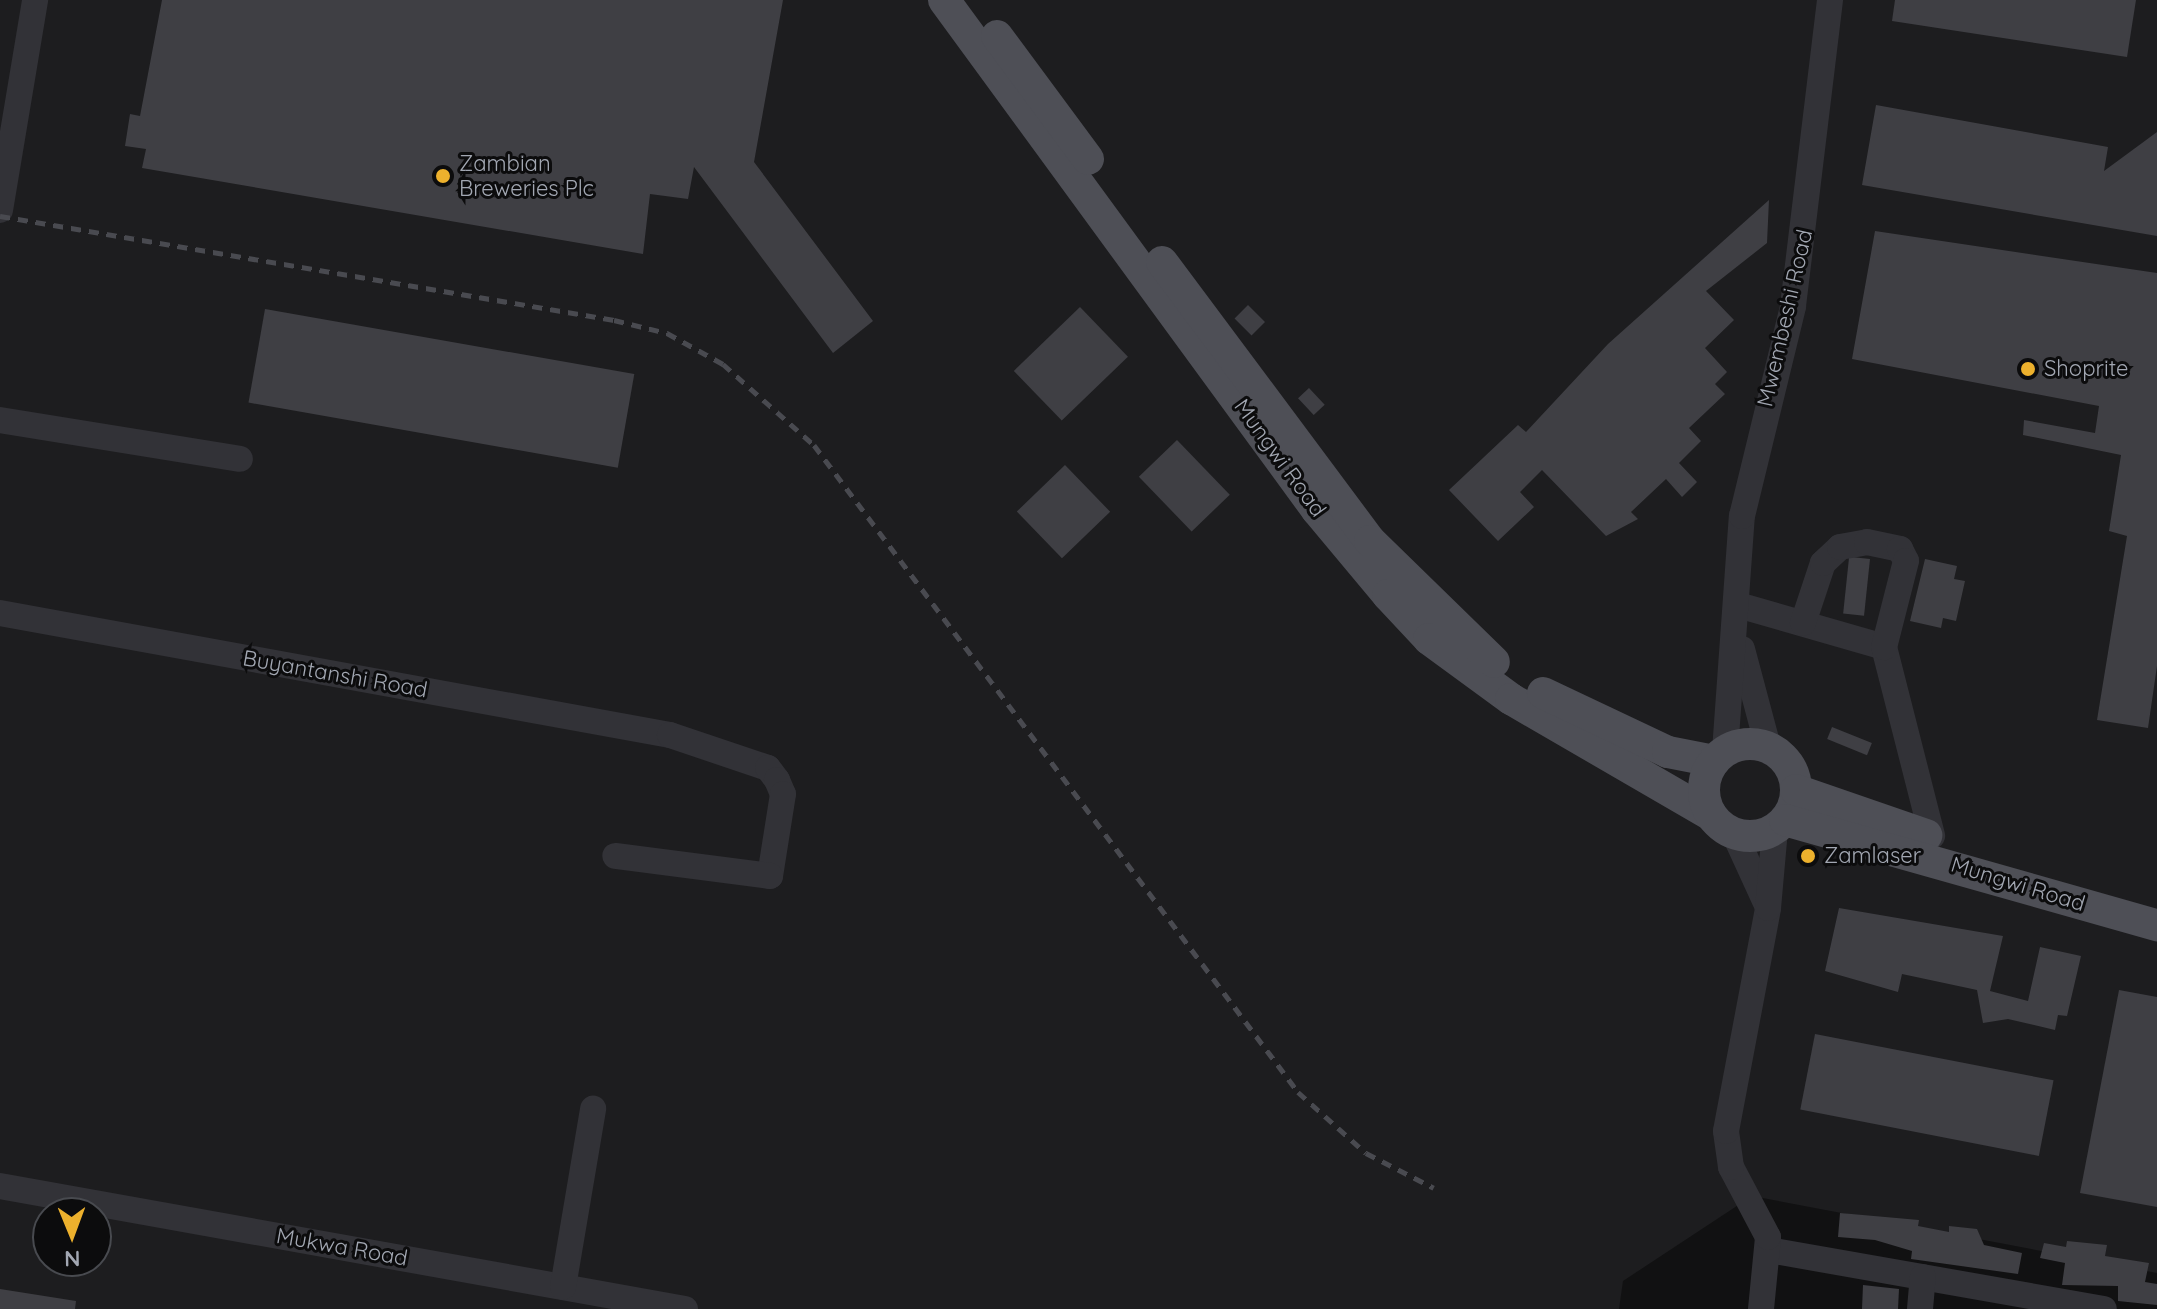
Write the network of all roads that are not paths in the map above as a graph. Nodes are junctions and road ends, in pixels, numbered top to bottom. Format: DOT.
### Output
graph roads {
  1 [pos="35,0"];
  2 [pos="944,0"];
  3 [pos="970,0"];
  4 [pos="1830,0"];
  5 [pos="0,210"];
  6 [pos="1160,277"];
  7 [pos="0,420"];
  8 [pos="240,459"];
  9 [pos="1738,605"];
  10 [pos="0,613"];
  11 [pos="1803,623"];
  12 [pos="1738,634"];
  13 [pos="1884,647"];
  14 [pos="1768,747"];
  15 [pos="1719,756"];
  16 [pos="1785,813"];
  17 [pos="1723,824"];
  18 [pos="1932,836"];
  19 [pos="615,856"];
  20 [pos="2157,903"];
  21 [pos="1768,908"];
  22 [pos="2157,925"];
  23 [pos="593,1109"];
  24 [pos="0,1186"];
  25 [pos="1769,1250"];
  26 [pos="1923,1277"];
  27 [pos="563,1287"];
  28 [pos="2038,1304"];
  29 [pos="685,1309"];
  30 [pos="1761,1309"];
  31 [pos="1920,1309"];
  32 [pos="2104,1309"];
  1 -- 5 [label="street"];
  2 -- 6 [label="main road, Mungwi Road"];
  3 -- 6 [label="main road, Mungwi Road"];
  4 -- 9 [label="street, Mwembeshi Road"];
  6 -- 15 [label="main road, Mungwi Road"];
  6 -- 17 [label="main road, Mungwi Road"];
  7 -- 8 [label="street"];
  9 -- 11 [label="street"];
  9 -- 12 [label="street, Mwembeshi Road"];
  10 -- 19 [label="street, Buyantanshi Road"];
  11 -- 13 [label="street"];
  11 -- 13 [label="street"];
  12 -- 14 [label="street"];
  12 -- 15 [label="street"];
  13 -- 18 [label="street"];
  14 -- 15 [label="main road"];
  14 -- 16 [label="main road"];
  15 -- 17 [label="main road"];
  16 -- 17 [label="main road"];
  16 -- 18 [label="main road, Mungwi Road"];
  16 -- 21 [label="street"];
  16 -- 22 [label="main road, Mungwi Road"];
  17 -- 21 [label="street"];
  18 -- 20 [label="main road, Mungwi Road"];
  21 -- 25 [label="street"];
  23 -- 27 [label="street"];
  24 -- 27 [label="street, Mukwa Road"];
  25 -- 26 [label="street"];
  25 -- 30 [label="street"];
  26 -- 28 [label="street"];
  26 -- 31 [label="street"];
  27 -- 29 [label="street, Mukwa Road"];
  28 -- 32 [label="street"];
}
